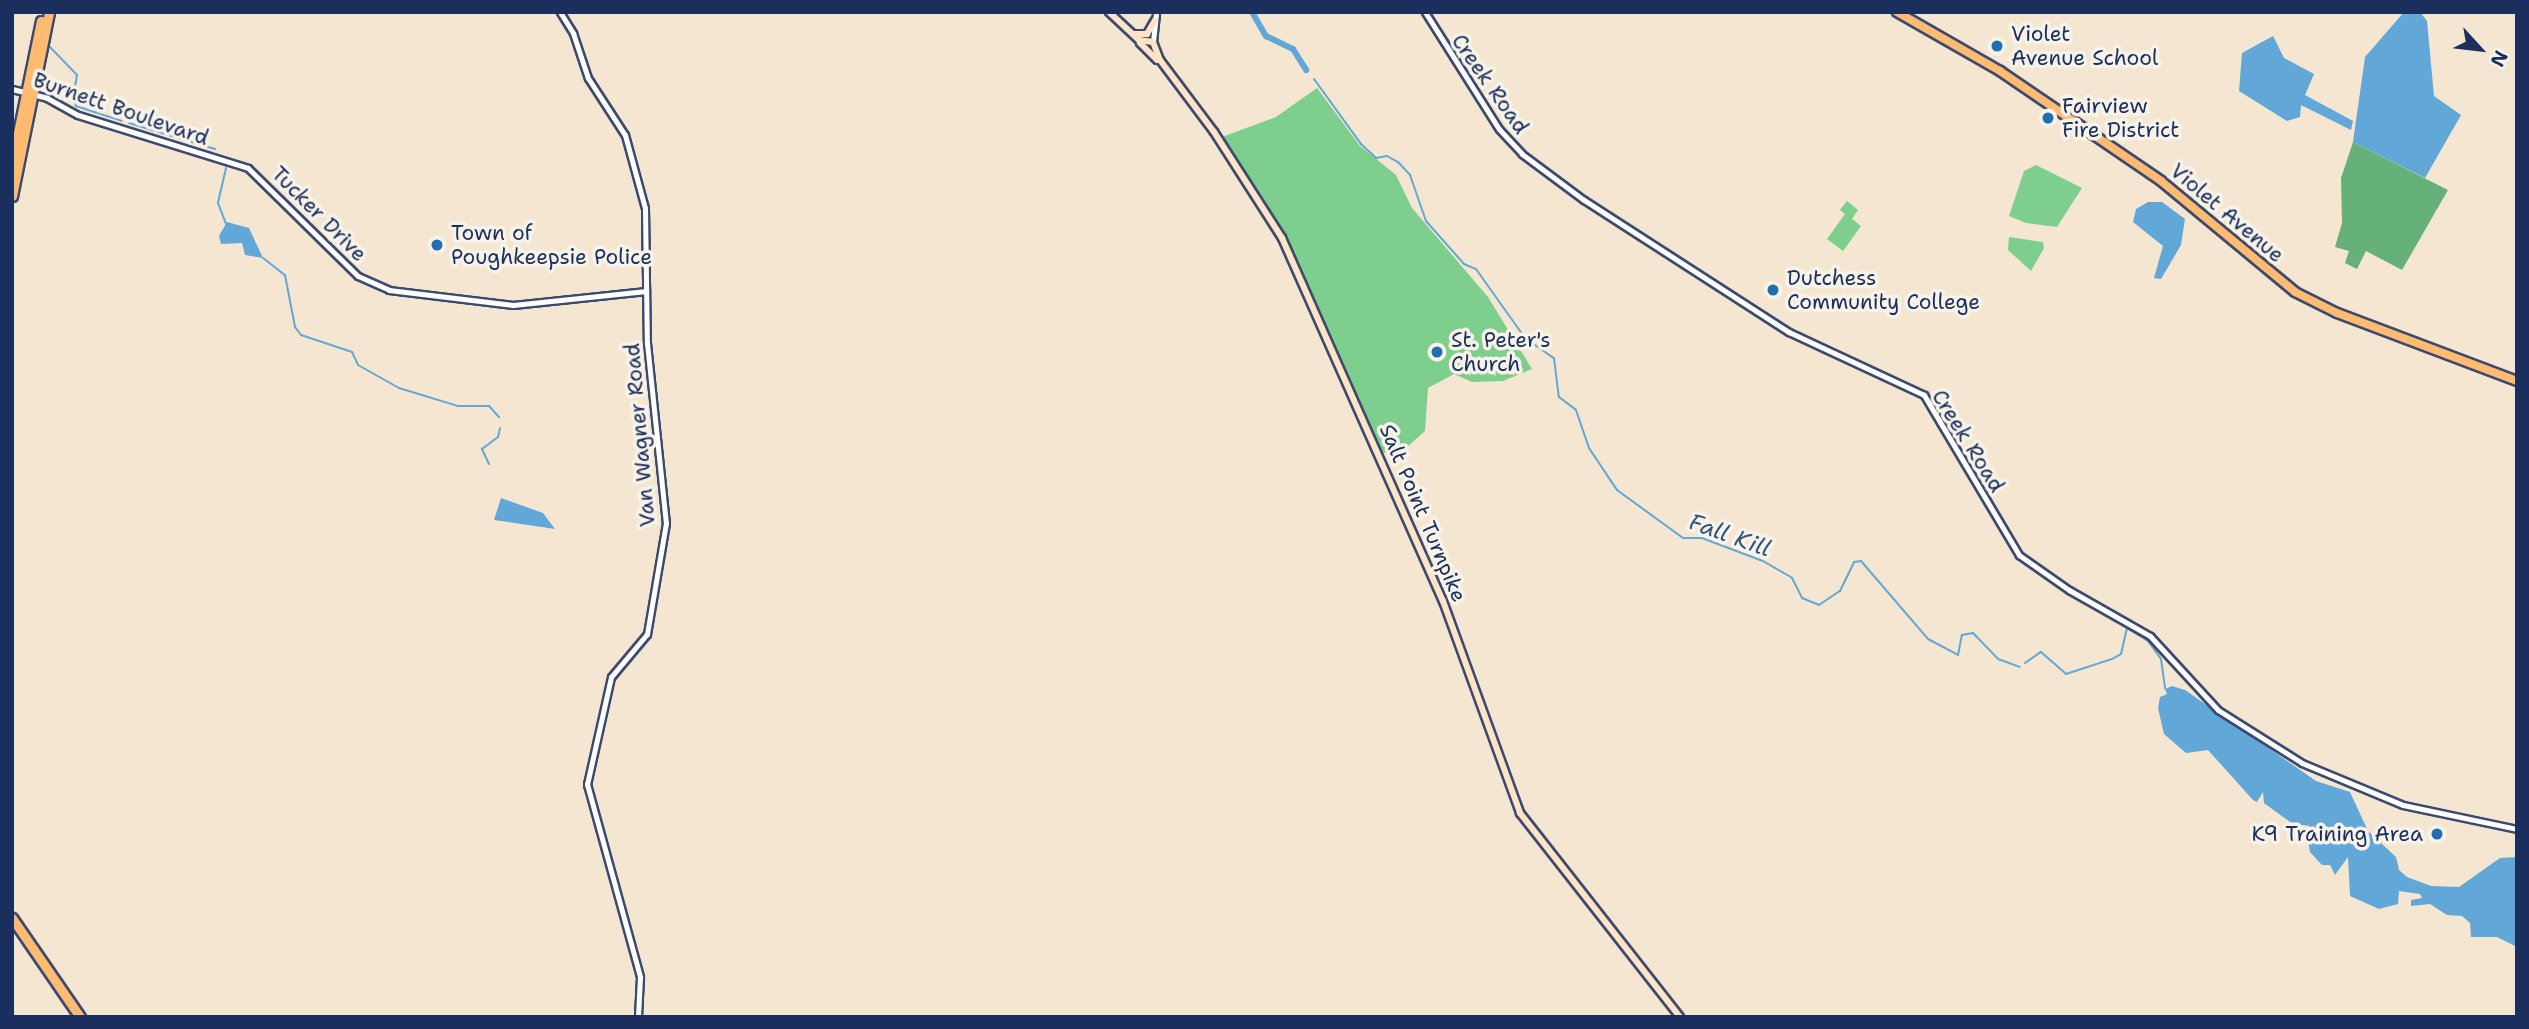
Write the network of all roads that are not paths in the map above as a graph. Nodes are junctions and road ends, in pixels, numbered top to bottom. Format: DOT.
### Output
graph roads {
  1 [pos="43,12"];
  2 [pos="49,12"];
  3 [pos="560,12"];
  4 [pos="1109,12"];
  5 [pos="1425,12"];
  6 [pos="1897,12"];
  7 [pos="1156,16"];
  8 [pos="1132,34"];
  9 [pos="1153,42"];
  10 [pos="1171,77"];
  11 [pos="12,89"];
  12 [pos="30,93"];
  13 [pos="220,159"];
  14 [pos="12,162"];
  15 [pos="12,196"];
  16 [pos="646,290"];
  17 [pos="2517,381"];
  18 [pos="2517,829"];
  19 [pos="12,918"];
  20 [pos="80,1017"];
  21 [pos="638,1017"];
  22 [pos="1680,1017"];
  1 -- 12 [label="highway"];
  2 -- 12 [label="highway"];
  3 -- 16 [label="street, Van Wagner Road"];
  4 -- 8 [label="main road"];
  5 -- 18 [label="street, Creek Road"];
  6 -- 17 [label="main road, Violet Avenue"];
  7 -- 8 [label="main road"];
  7 -- 9 [label="street"];
  8 -- 9 [label="main road"];
  8 -- 10 [label="main road"];
  9 -- 10 [label="main road, Salt Point Turnpike"];
  10 -- 22 [label="main road, Salt Point Turnpike"];
  11 -- 12 [label="street, Burnett Boulevard"];
  12 -- 13 [label="street, Burnett Boulevard"];
  12 -- 14 [label="highway"];
  12 -- 15 [label="highway"];
  13 -- 16 [label="street, Tucker Drive"];
  16 -- 21 [label="street, Van Wagner Road"];
  19 -- 20 [label="highway"];
}
